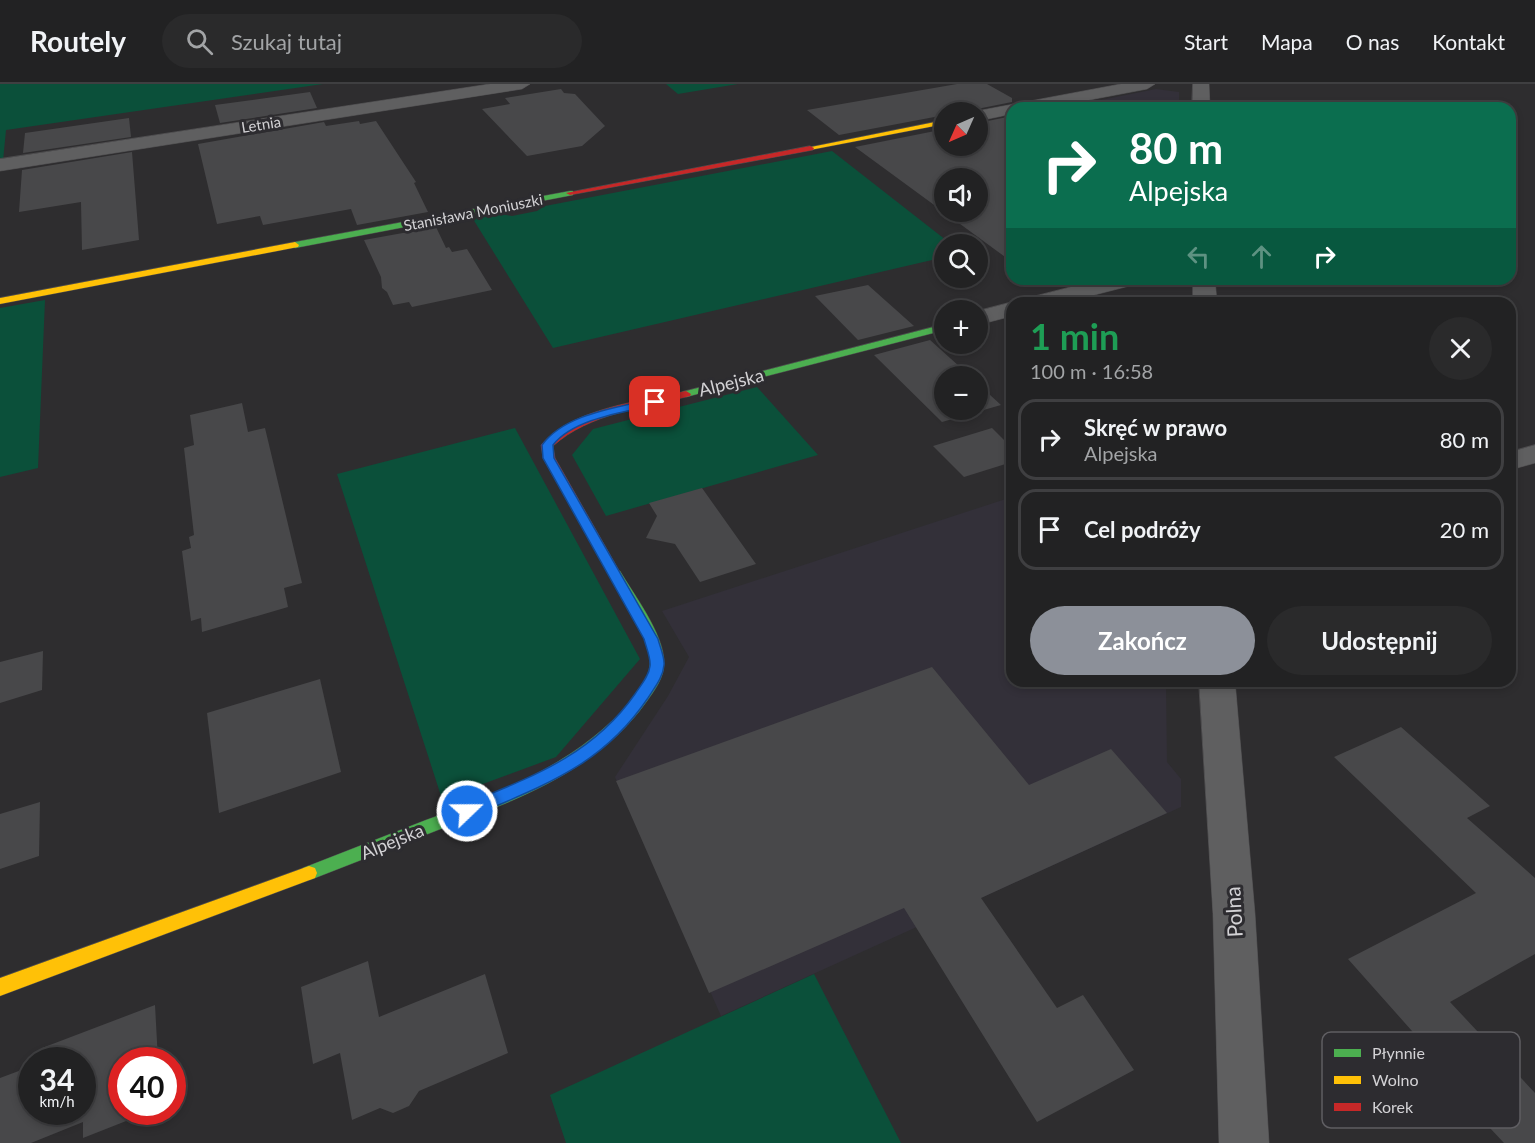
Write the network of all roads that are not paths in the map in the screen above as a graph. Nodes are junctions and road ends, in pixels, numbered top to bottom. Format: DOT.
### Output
graph roads {
  1 [pos="522,84"];
  2 [pos="1147,84"];
  3 [pos="1201,84"];
  4 [pos="1052,102"];
  5 [pos="1201,102"];
  6 [pos="1006,110"];
  7 [pos="988,114"];
  8 [pos="934,124"];
  9 [pos="0,165"];
  10 [pos="1106,285"];
  11 [pos="1059,297"];
  12 [pos="0,301"];
  13 [pos="1006,311"];
  14 [pos="988,315"];
  15 [pos="934,330"];
  16 [pos="1535,453"];
  17 [pos="1516,460"];
  18 [pos="1218,687"];
  19 [pos="0,987"];
  20 [pos="1244,1143"];
  1 -- 9 [label="street, Letnia"];
  2 -- 4 [label="street"];
  3 -- 5 [label="street"];
  6 -- 7 [label="street"];
  8 -- 12 [label="street, Stanisława Moniuszki"];
  10 -- 11 [label="street"];
  13 -- 14 [label="street"];
  15 -- 19 [label="street, Alpejska"];
  16 -- 17 [label="street"];
  18 -- 20 [label="street, Polna"];
}
